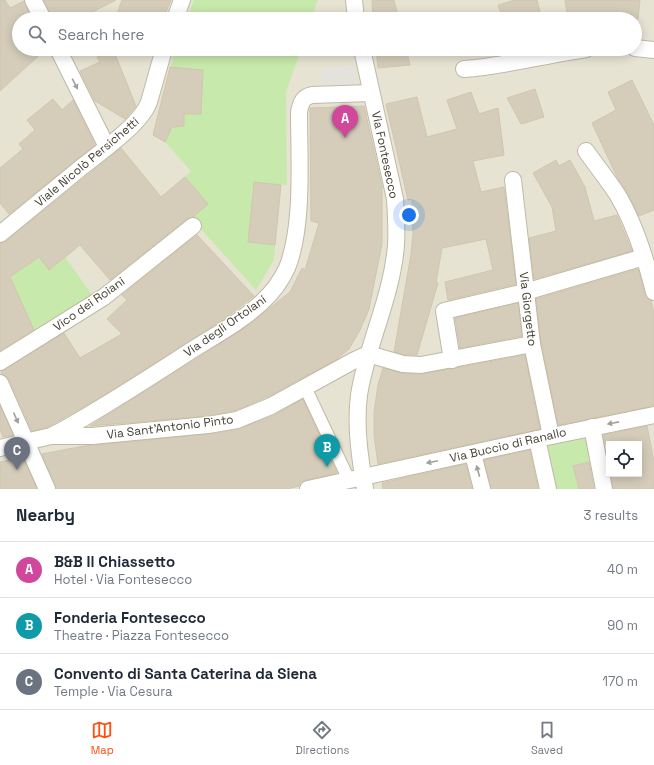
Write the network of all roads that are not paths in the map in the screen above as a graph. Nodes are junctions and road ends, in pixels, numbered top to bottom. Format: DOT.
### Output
graph roads {
  1 [pos="33,0"];
  2 [pos="182,0"];
  3 [pos="354,0"];
  4 [pos="39,12"];
  5 [pos="178,12"];
  6 [pos="355,12"];
  7 [pos="642,49"];
  8 [pos="654,50"];
  9 [pos="62,56"];
  10 [pos="162,56"];
  11 [pos="364,56"];
  12 [pos="544,56"];
  13 [pos="464,69"];
  14 [pos="372,93"];
  15 [pos="107,147"];
  16 [pos="586,151"];
  17 [pos="513,180"];
  18 [pos="193,226"];
  19 [pos="0,234"];
  20 [pos="644,256"];
  21 [pos="525,292"];
  22 [pos="654,292"];
  23 [pos="532,344"];
  24 [pos="368,354"];
  25 [pos="452,360"];
  26 [pos="0,362"];
  27 [pos="0,382"];
  28 [pos="305,387"];
  29 [pos="653,419"];
  30 [pos="592,427"];
  31 [pos="51,436"];
  32 [pos="544,437"];
  33 [pos="27,442"];
  34 [pos="0,448"];
  35 [pos="473,454"];
  36 [pos="359,482"];
  37 [pos="47,489"];
  38 [pos="308,489"];
  39 [pos="482,489"];
  40 [pos="548,489"];
  41 [pos="604,489"];
  1 -- 4 [label="street"];
  2 -- 5 [label="street"];
  3 -- 6 [label="street"];
  7 -- 8 [label="street"];
  9 -- 15 [label="street, one-way"];
  10 -- 15 [label="street, Viale Nicolò Persichetti"];
  11 -- 14 [label="street, Via Fontesecco"];
  12 -- 13 [label="street"];
  14 -- 24 [label="street, Via Fontesecco"];
  14 -- 31 [label="street, Via degli Ortolani"];
  15 -- 19 [label="street, Viale Nicolò Persichetti"];
  16 -- 20 [label="street"];
  17 -- 21 [label="street, Via Giorgetto"];
  18 -- 26 [label="street, Vico dei Roiani"];
  20 -- 21 [label="street"];
  20 -- 22 [label="street"];
  21 -- 23 [label="street, Via Giorgetto"];
  21 -- 25 [label="street"];
  23 -- 25 [label="street"];
  23 -- 32 [label="street, Via Giorgetto"];
  24 -- 25 [label="street"];
  24 -- 28 [label="street, Via Sant'Antonio Pinto"];
  24 -- 36 [label="street, Via Fontesecco"];
  27 -- 33 [label="street, one-way"];
  28 -- 31 [label="street, Via Sant'Antonio Pinto"];
  28 -- 36 [label="street"];
  29 -- 30 [label="street, Via Buccio di Ranallo, one-way"];
  30 -- 32 [label="street, Via Buccio di Ranallo"];
  30 -- 41 [label="street"];
  31 -- 33 [label="street, Via degli Ortolani"];
  32 -- 35 [label="street, Via Buccio di Ranallo"];
  32 -- 40 [label="street, Via Giorgetto"];
  33 -- 34 [label="street, Via degli Ortolani"];
  33 -- 37 [label="street"];
  35 -- 36 [label="street, Via Buccio di Ranallo, one-way"];
  39 -- 35 [label="street, one-way"];
  36 -- 38 [label="street, Via Buccio di Ranallo"];
}
